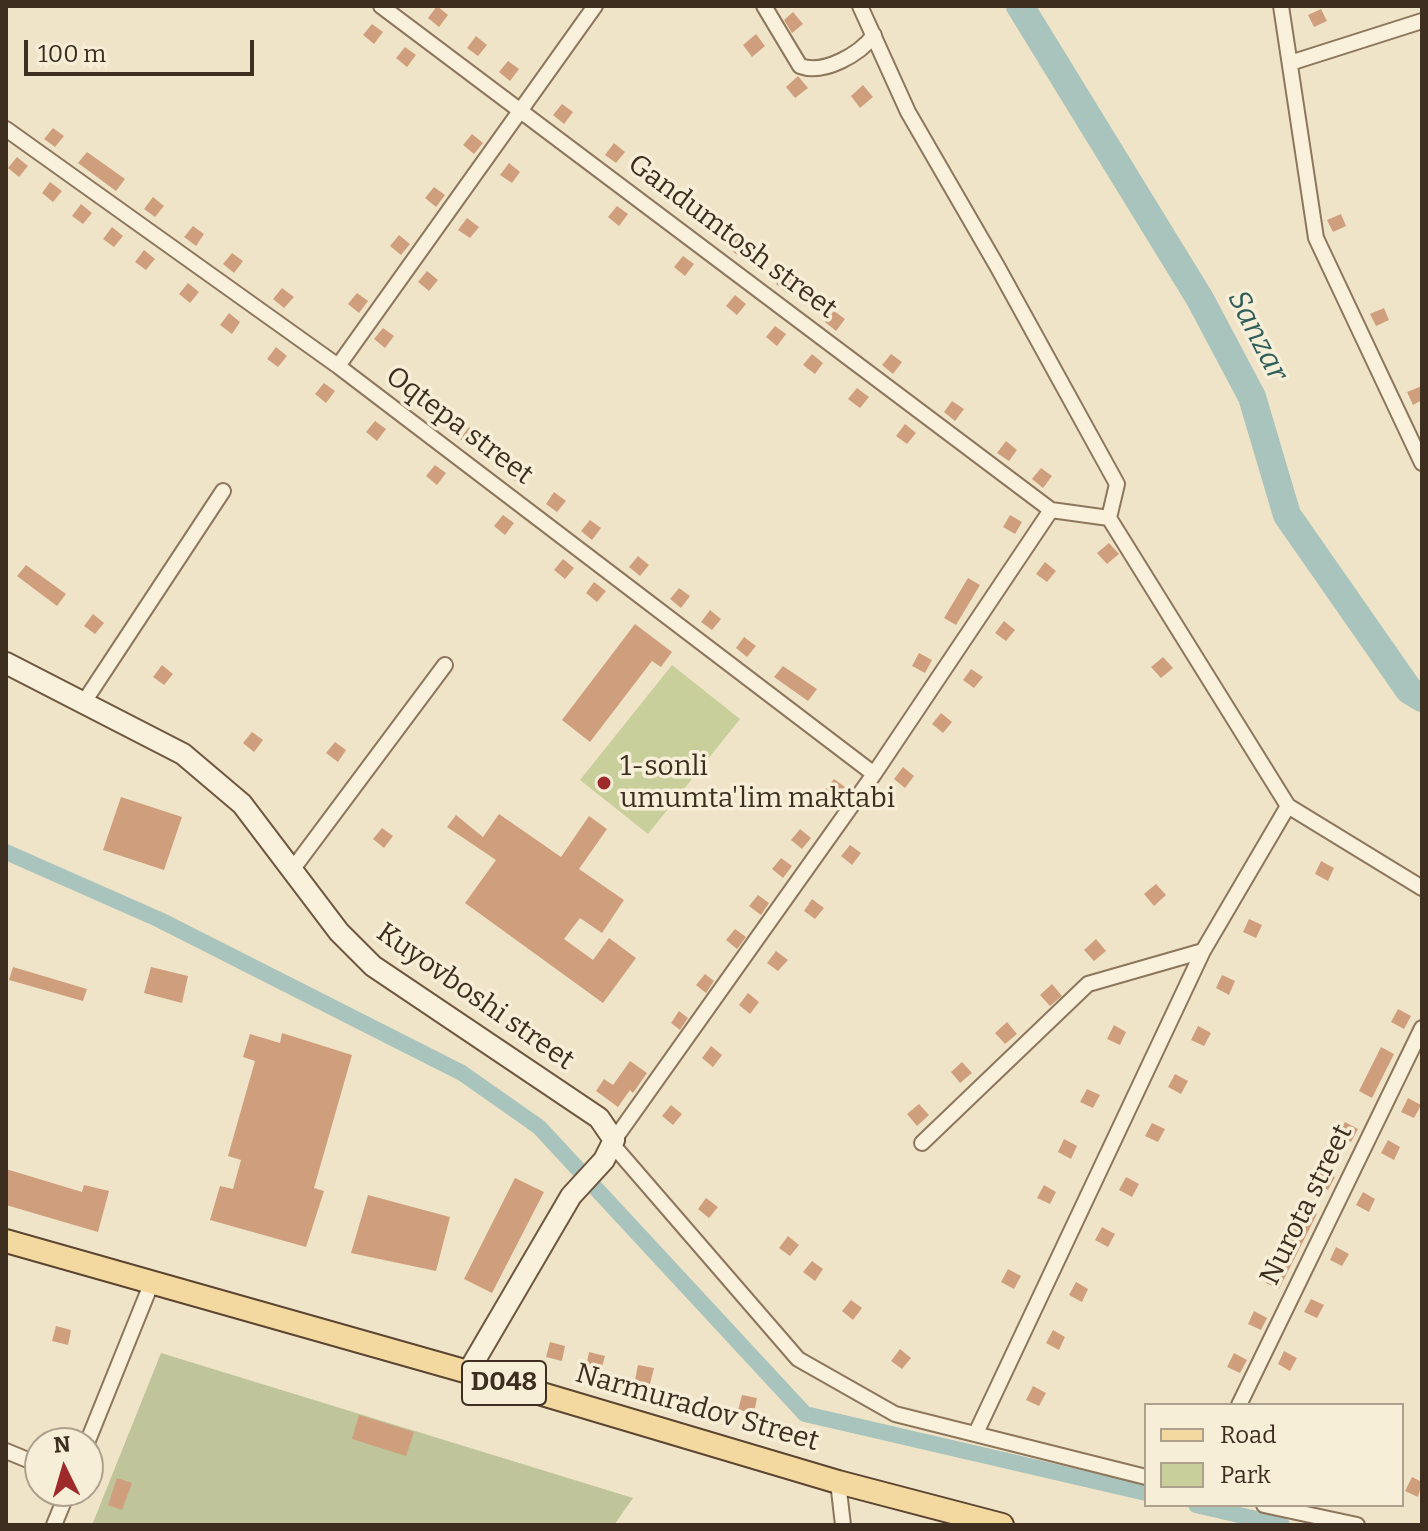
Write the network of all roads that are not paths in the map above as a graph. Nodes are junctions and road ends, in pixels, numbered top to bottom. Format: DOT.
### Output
graph roads {
  1 [pos="381,6"];
  2 [pos="595,6"];
  3 [pos="764,6"];
  4 [pos="860,6"];
  5 [pos="1281,6"];
  6 [pos="1422,21"];
  7 [pos="874,35"];
  8 [pos="1290,63"];
  9 [pos="520,111"];
  10 [pos="6,129"];
  11 [pos="338,366"];
  12 [pos="1422,463"];
  13 [pos="223,491"];
  14 [pos="1051,510"];
  15 [pos="1109,518"];
  16 [pos="6,663"];
  17 [pos="445,665"];
  18 [pos="84,702"];
  19 [pos="874,774"];
  20 [pos="1288,806"];
  21 [pos="292,870"];
  22 [pos="1422,888"];
  23 [pos="1203,951"];
  24 [pos="1422,1028"];
  25 [pos="922,1143"];
  26 [pos="610,1148"];
  27 [pos="6,1241"];
  28 [pos="152,1282"];
  29 [pos="468,1372"];
  30 [pos="1240,1403"];
  31 [pos="93,1427"];
  32 [pos="976,1433"];
  33 [pos="1144,1476"];
  34 [pos="838,1482"];
  35 [pos="1273,1507"];
  36 [pos="843,1525"];
  37 [pos="1002,1525"];
  38 [pos="1357,1525"];
  1 -- 9 [label="street, Gandumtosh street"];
  2 -- 9 [label="street"];
  3 -- 7 [label="street"];
  4 -- 7 [label="street"];
  5 -- 8 [label="street"];
  6 -- 8 [label="street"];
  7 -- 15 [label="street"];
  8 -- 12 [label="street"];
  9 -- 11 [label="street"];
  9 -- 14 [label="street, Gandumtosh street"];
  10 -- 11 [label="street, Oqtepa street"];
  11 -- 19 [label="street, Oqtepa street"];
  13 -- 18 [label="street"];
  14 -- 15 [label="street"];
  14 -- 19 [label="street"];
  15 -- 20 [label="street"];
  16 -- 18 [label="main road, Kuyovboshi street"];
  17 -- 21 [label="street"];
  18 -- 21 [label="main road, Kuyovboshi street"];
  19 -- 26 [label="street"];
  20 -- 22 [label="street"];
  20 -- 23 [label="street"];
  21 -- 26 [label="main road, Kuyovboshi street"];
  23 -- 25 [label="street"];
  23 -- 32 [label="street"];
  24 -- 30 [label="street, Nurota street"];
  26 -- 29 [label="main road"];
  26 -- 32 [label="street, Kuyovboshi street"];
  27 -- 28 [label="main road, Narmuradov Street / D048"];
  28 -- 29 [label="main road, Narmuradov Street / D048"];
  28 -- 31 [label="street"];
  29 -- 34 [label="main road, Narmuradov Street / D048"];
  32 -- 33 [label="street, Kuyovboshi street"];
  34 -- 36 [label="street"];
  34 -- 37 [label="main road, Narmuradov Street / D048"];
  35 -- 38 [label="street"];
}
